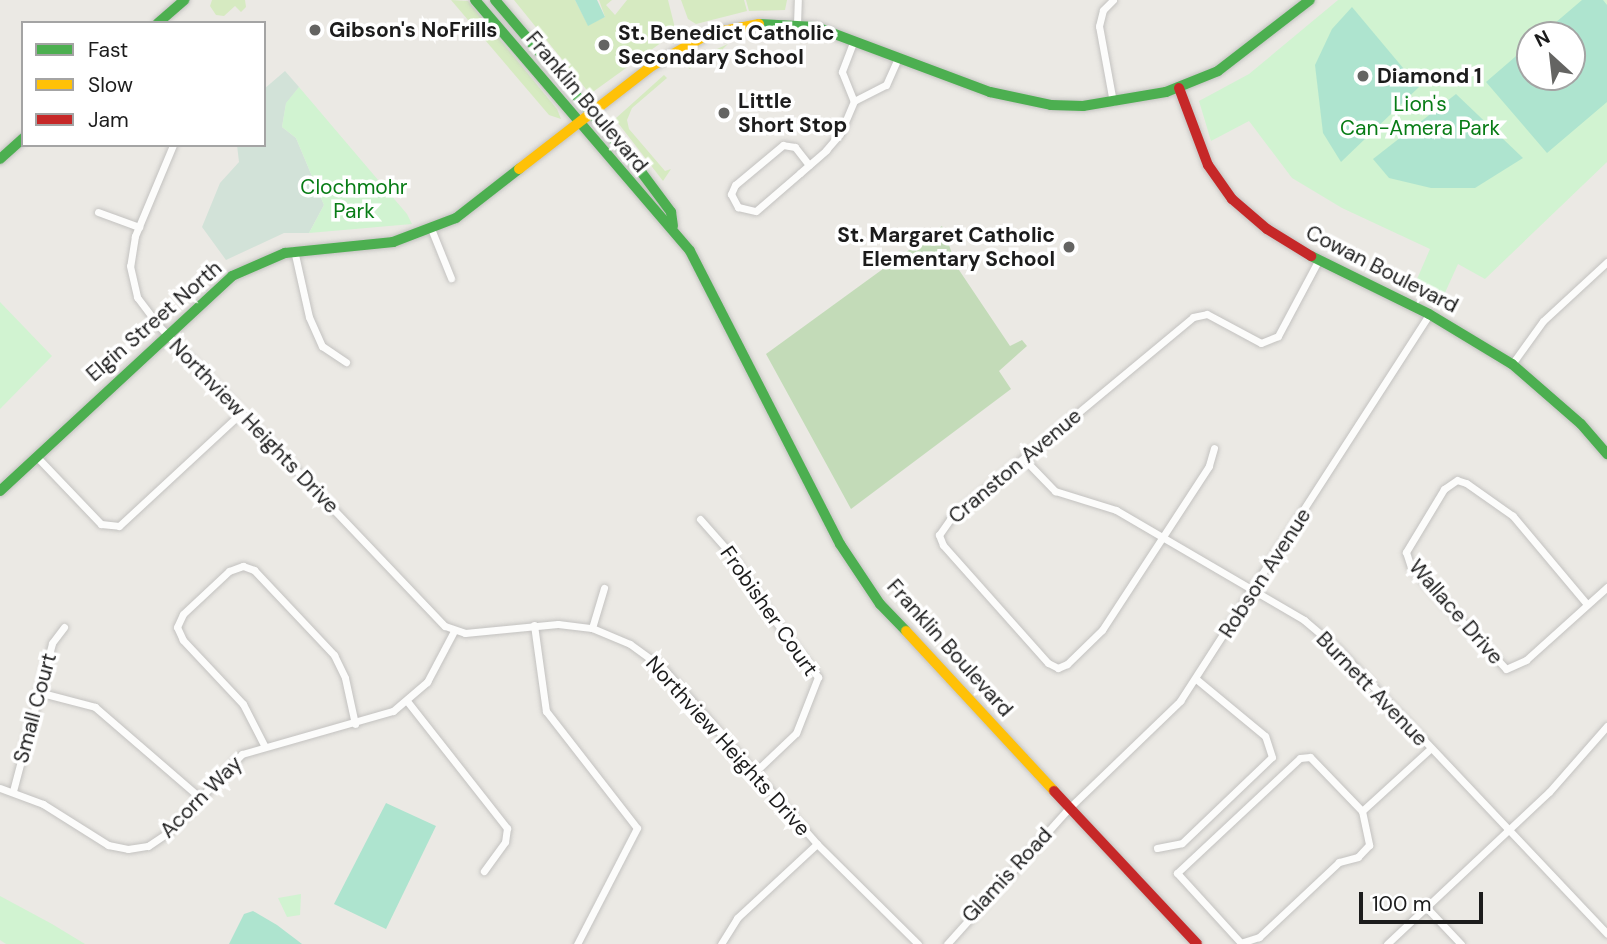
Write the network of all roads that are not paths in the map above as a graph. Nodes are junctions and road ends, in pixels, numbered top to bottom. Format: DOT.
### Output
graph roads {
  1 [pos="184,0"];
  2 [pos="475,0"];
  3 [pos="495,0"];
  4 [pos="799,0"];
  5 [pos="1113,0"];
  6 [pos="1310,0"];
  7 [pos="160,21"];
  8 [pos="797,24"];
  9 [pos="854,40"];
  10 [pos="898,58"];
  11 [pos="1179,88"];
  12 [pos="855,101"];
  13 [pos="1113,103"];
  14 [pos="593,114"];
  15 [pos="581,124"];
  16 [pos="21,140"];
  17 [pos="172,147"];
  18 [pos="0,159"];
  19 [pos="809,165"];
  20 [pos="98,212"];
  21 [pos="673,226"];
  22 [pos="139,227"];
  23 [pos="432,231"];
  24 [pos="294,250"];
  25 [pos="1318,261"];
  26 [pos="1607,262"];
  27 [pos="451,278"];
  28 [pos="1429,314"];
  29 [pos="166,334"];
  30 [pos="346,362"];
  31 [pos="1512,364"];
  32 [pos="241,413"];
  33 [pos="1214,448"];
  34 [pos="1607,454"];
  35 [pos="36,456"];
  36 [pos="1024,459"];
  37 [pos="0,491"];
  38 [pos="700,519"];
  39 [pos="1164,536"];
  40 [pos="1607,587"];
  41 [pos="604,588"];
  42 [pos="1254,589"];
  43 [pos="1586,603"];
  44 [pos="534,625"];
  45 [pos="64,627"];
  46 [pos="592,628"];
  47 [pos="454,631"];
  48 [pos="1196,679"];
  49 [pos="38,692"];
  50 [pos="407,701"];
  51 [pos="355,724"];
  52 [pos="1607,726"];
  53 [pos="264,745"];
  54 [pos="1430,749"];
  55 [pos="755,772"];
  56 [pos="0,788"];
  57 [pos="13,791"];
  58 [pos="198,796"];
  59 [pos="1070,807"];
  60 [pos="1363,811"];
  61 [pos="1506,832"];
  62 [pos="817,844"];
  63 [pos="1157,848"];
  64 [pos="484,872"];
  65 [pos="1426,907"];
  66 [pos="1607,934"];
  67 [pos="577,944"];
  68 [pos="721,944"];
  69 [pos="918,944"];
  70 [pos="947,944"];
  71 [pos="1197,944"];
  72 [pos="1387,944"];
  73 [pos="1461,944"];
  1 -- 7 [label="street"];
  2 -- 15 [label="street, Franklin Boulevard"];
  3 -- 14 [label="street, Franklin Boulevard"];
  4 -- 8 [label="street"];
  5 -- 13 [label="street"];
  6 -- 11 [label="street, Elgin Street North"];
  8 -- 9 [label="street, Elgin Street North"];
  8 -- 14 [label="street, Elgin Street North"];
  9 -- 10 [label="street, Elgin Street North"];
  9 -- 12 [label="street"];
  10 -- 12 [label="street"];
  10 -- 13 [label="street, Elgin Street North"];
  11 -- 13 [label="street, Elgin Street North"];
  11 -- 25 [label="street, Cowan Boulevard"];
  12 -- 19 [label="street"];
  14 -- 15 [label="street, Elgin Street North"];
  14 -- 21 [label="street, Franklin Boulevard"];
  15 -- 21 [label="street, Franklin Boulevard"];
  15 -- 23 [label="street, Elgin Street North"];
  16 -- 18 [label="street"];
  17 -- 22 [label="street, Northview Heights Drive"];
  19 -- 19 [label="street"];
  20 -- 22 [label="street"];
  21 -- 59 [label="street, Franklin Boulevard"];
  22 -- 29 [label="street, Northview Heights Drive"];
  23 -- 24 [label="street, Elgin Street North"];
  23 -- 27 [label="street"];
  24 -- 29 [label="street, Elgin Street North"];
  24 -- 30 [label="street"];
  25 -- 28 [label="street, Cowan Boulevard"];
  25 -- 36 [label="street, Cranston Avenue"];
  26 -- 31 [label="street"];
  28 -- 31 [label="street, Cowan Boulevard"];
  28 -- 42 [label="street, Robson Avenue"];
  29 -- 32 [label="street, Northview Heights Drive"];
  29 -- 35 [label="street, Elgin Street North"];
  31 -- 34 [label="street, Cowan Boulevard"];
  32 -- 35 [label="street"];
  32 -- 47 [label="street, Northview Heights Drive"];
  33 -- 39 [label="street"];
  35 -- 37 [label="street, Elgin Street North"];
  36 -- 39 [label="street, Burnett Avenue"];
  36 -- 39 [label="street, Cranston Avenue"];
  38 -- 55 [label="street, Frobisher Court"];
  39 -- 42 [label="street, Burnett Avenue"];
  40 -- 43 [label="street, Wallace Drive"];
  41 -- 46 [label="street"];
  42 -- 48 [label="street, Robson Avenue"];
  42 -- 54 [label="street, Burnett Avenue"];
  43 -- 43 [label="street, Wallace Drive"];
  44 -- 46 [label="street, Northview Heights Drive"];
  44 -- 47 [label="street, Northview Heights Drive"];
  44 -- 67 [label="street"];
  45 -- 49 [label="street, Small Court"];
  46 -- 55 [label="street, Northview Heights Drive"];
  47 -- 50 [label="street, Acorn Way"];
  48 -- 59 [label="street, Robson Avenue"];
  48 -- 63 [label="street"];
  49 -- 57 [label="street, Small Court"];
  49 -- 58 [label="street"];
  50 -- 51 [label="street, Acorn Way"];
  50 -- 64 [label="street"];
  51 -- 53 [label="street, Acorn Way"];
  51 -- 53 [label="street"];
  52 -- 61 [label="street"];
  53 -- 58 [label="street, Acorn Way"];
  54 -- 60 [label="street"];
  54 -- 61 [label="street, Burnett Avenue"];
  55 -- 62 [label="street, Northview Heights Drive"];
  56 -- 57 [label="street, Acorn Way"];
  57 -- 58 [label="street, Acorn Way"];
  59 -- 70 [label="street, Glamis Road"];
  59 -- 71 [label="street, Franklin Boulevard"];
  60 -- 60 [label="street"];
  61 -- 65 [label="street"];
  61 -- 66 [label="street, Burnett Avenue"];
  62 -- 68 [label="street"];
  62 -- 69 [label="street, Northview Heights Drive"];
  65 -- 72 [label="street"];
  65 -- 73 [label="street"];
}
